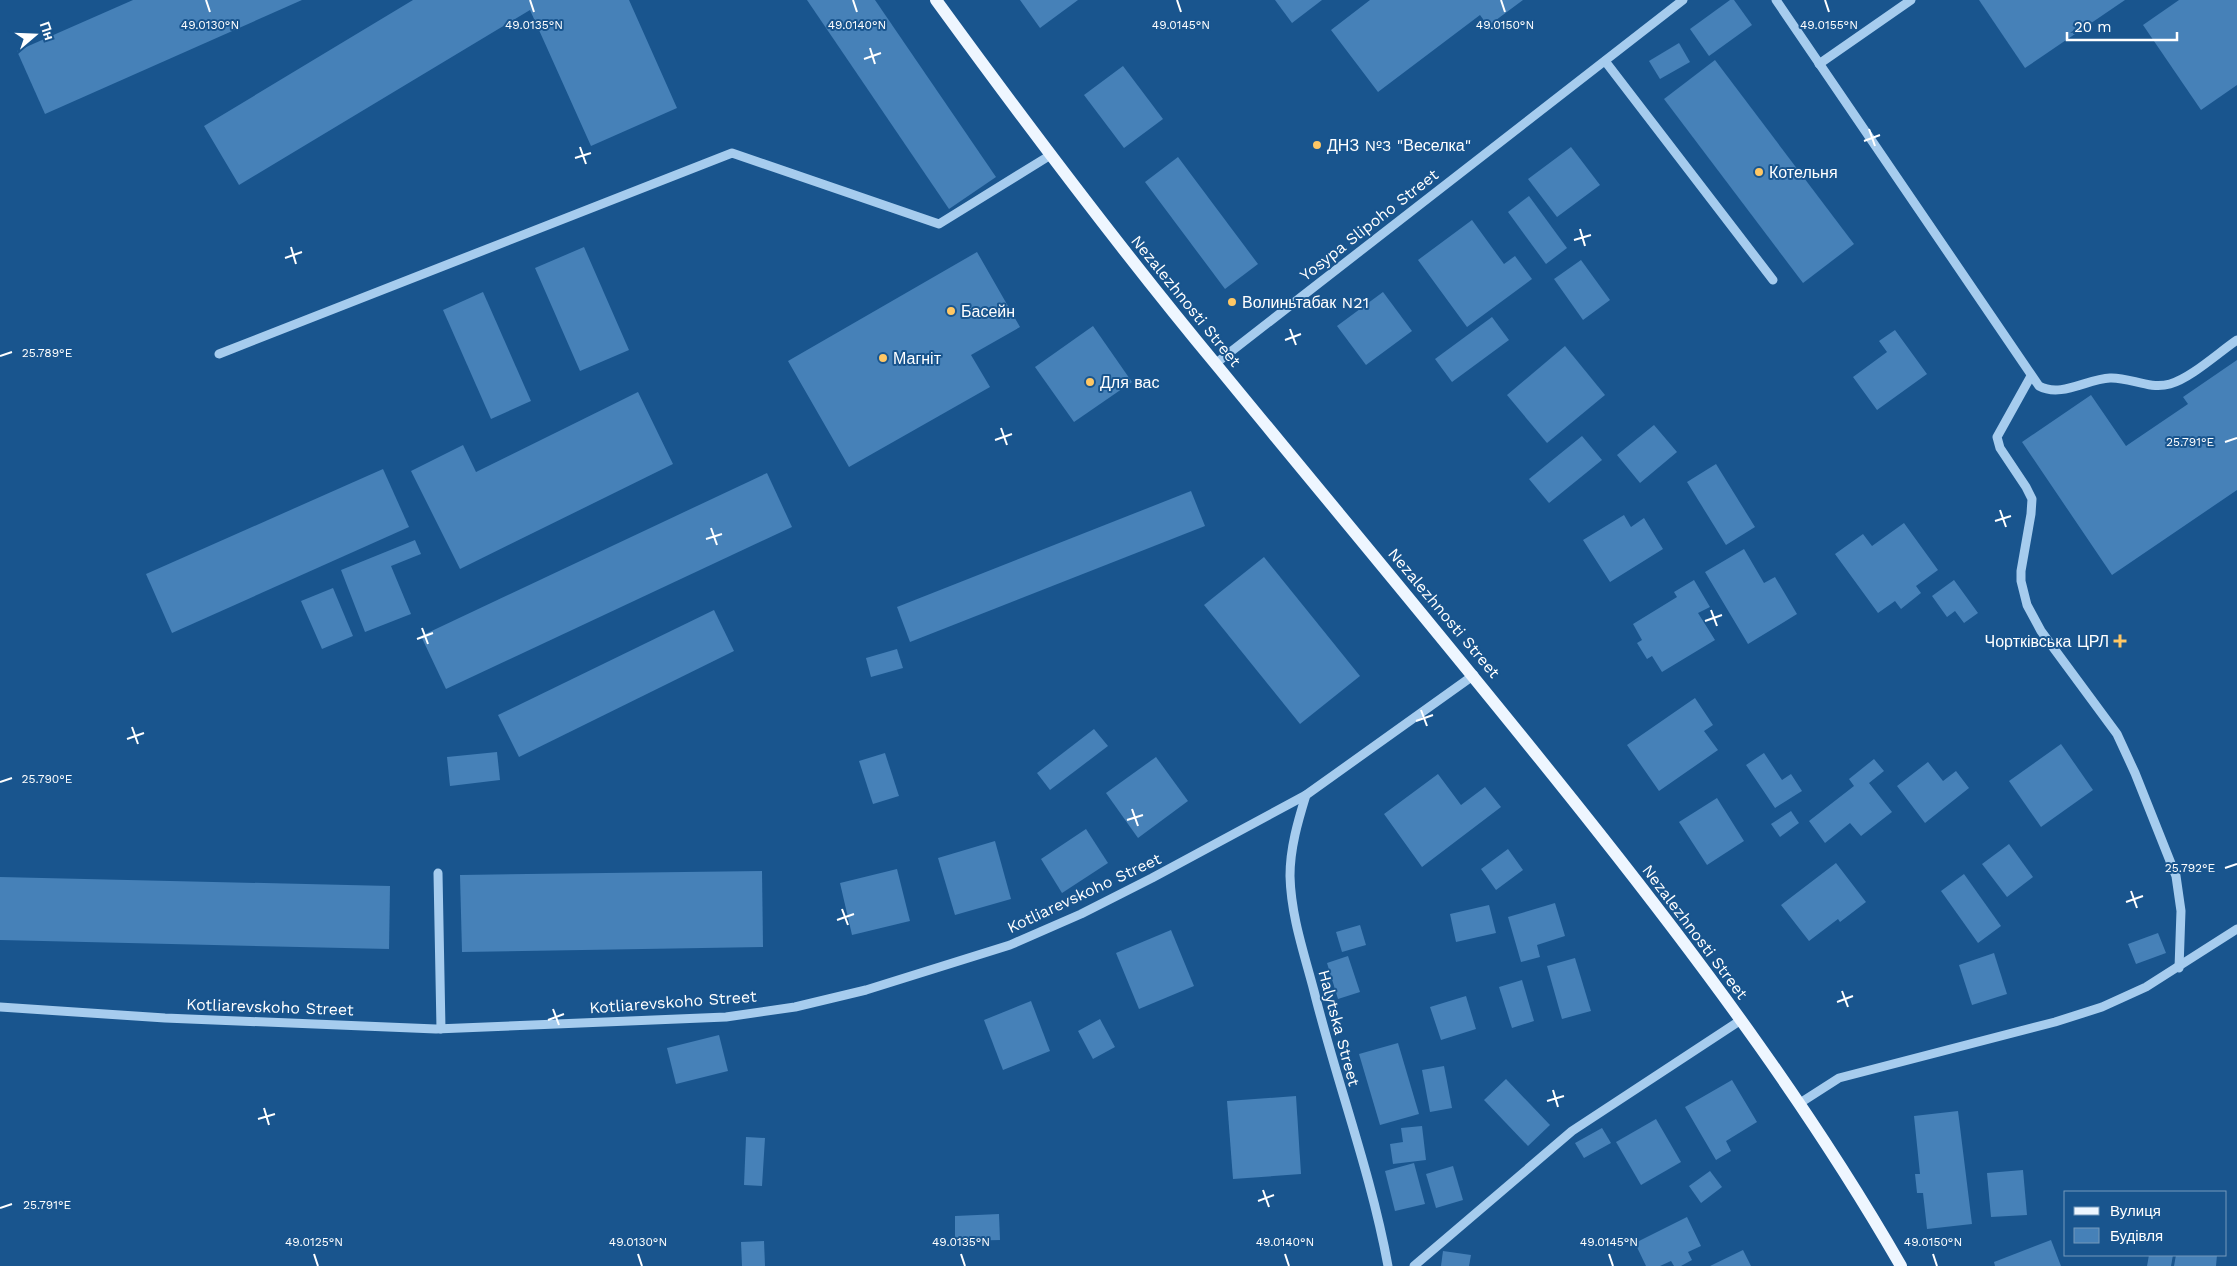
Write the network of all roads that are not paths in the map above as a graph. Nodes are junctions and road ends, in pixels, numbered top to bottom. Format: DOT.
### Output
graph roads {
  1 [pos="936,0"];
  2 [pos="1683,0"];
  3 [pos="1776,0"];
  4 [pos="1911,0"];
  5 [pos="1605,61"];
  6 [pos="1819,64"];
  7 [pos="1049,156"];
  8 [pos="1773,280"];
  9 [pos="2237,340"];
  10 [pos="219,354"];
  11 [pos="1215,364"];
  12 [pos="2030,376"];
  13 [pos="1474,675"];
  14 [pos="1306,795"];
  15 [pos="438,873"];
  16 [pos="2237,929"];
  17 [pos="2179,968"];
  18 [pos="0,1007"];
  19 [pos="1741,1020"];
  20 [pos="441,1029"];
  21 [pos="1800,1104"];
  22 [pos="1388,1266"];
  23 [pos="1414,1266"];
  24 [pos="1901,1266"];
  1 -- 7 [label="main road, Nezalezhnosti Street"];
  2 -- 5 [label="street, Yosypa Slipoho Street"];
  3 -- 6 [label="street"];
  4 -- 6 [label="street"];
  5 -- 8 [label="street"];
  5 -- 11 [label="street, Yosypa Slipoho Street"];
  6 -- 12 [label="street"];
  7 -- 10 [label="street"];
  7 -- 11 [label="main road, Nezalezhnosti Street"];
  9 -- 12 [label="street"];
  11 -- 13 [label="main road, Nezalezhnosti Street"];
  12 -- 17 [label="street"];
  13 -- 14 [label="street, Kotliarevskoho Street"];
  13 -- 19 [label="main road, Nezalezhnosti Street"];
  14 -- 20 [label="street, Kotliarevskoho Street"];
  14 -- 22 [label="street, Halytska Street"];
  15 -- 20 [label="street"];
  16 -- 17 [label="street"];
  17 -- 21 [label="street"];
  18 -- 20 [label="street, Kotliarevskoho Street"];
  19 -- 21 [label="main road, Nezalezhnosti Street"];
  19 -- 23 [label="street"];
  21 -- 24 [label="main road, Nezalezhnosti Street"];
}
